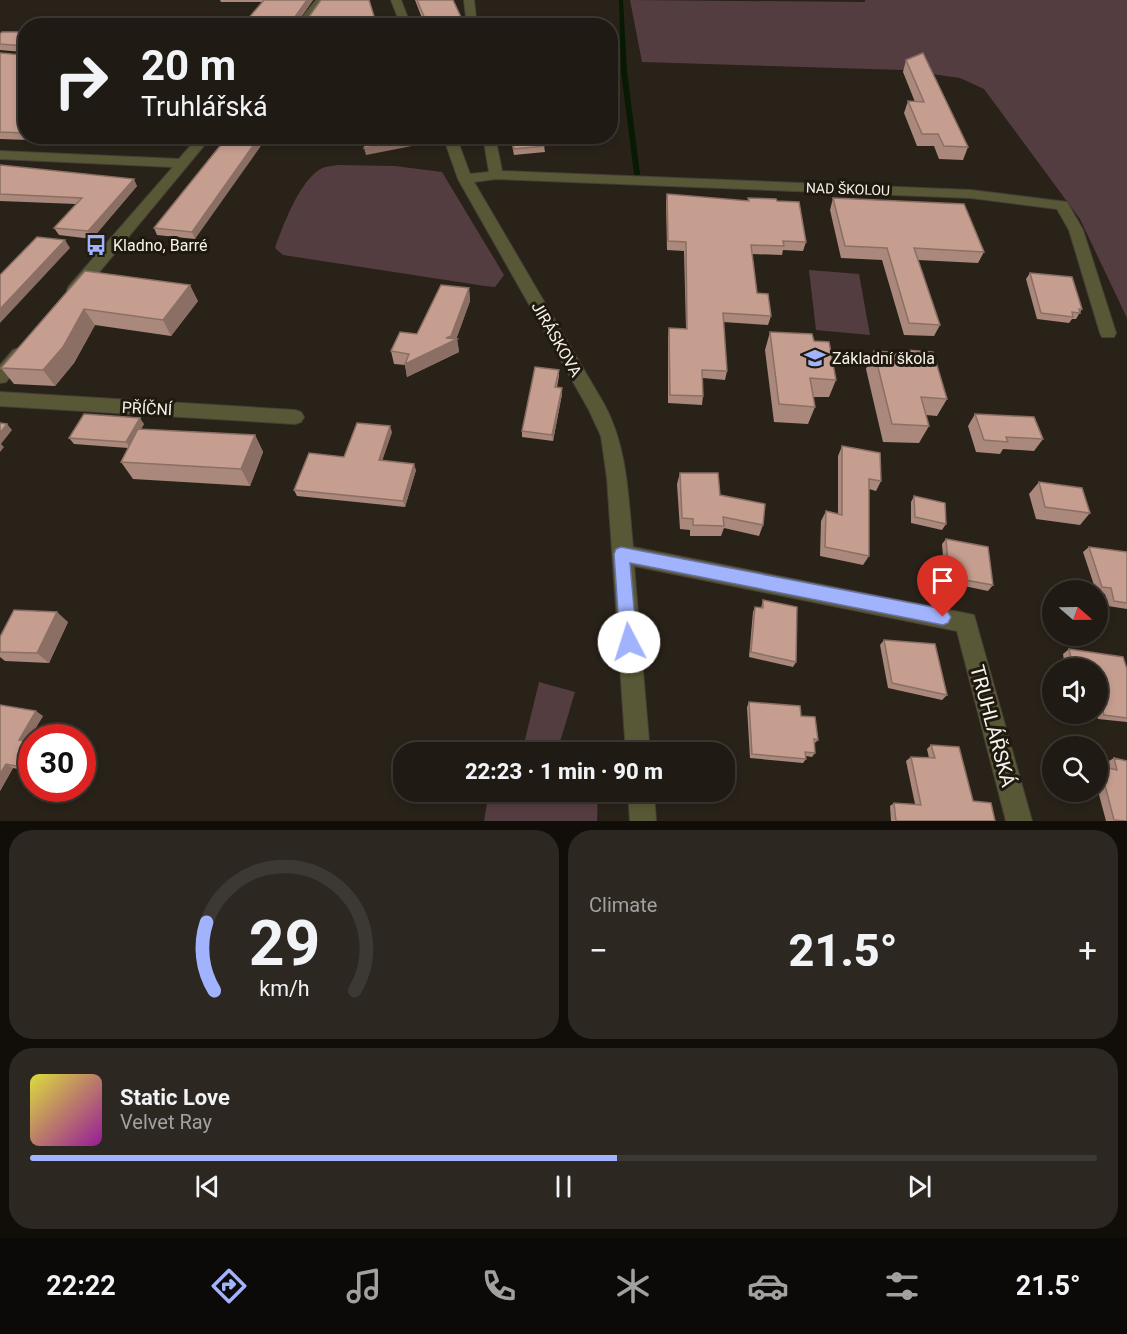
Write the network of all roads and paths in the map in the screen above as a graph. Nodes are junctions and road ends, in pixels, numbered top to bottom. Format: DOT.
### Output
graph roads {
  1 [pos="321,0"];
  2 [pos="396,0"];
  3 [pos="469,0"];
  4 [pos="306,18"];
  5 [pos="403,18"];
  6 [pos="471,18"];
  7 [pos="199,144"];
  8 [pos="452,144"];
  9 [pos="490,144"];
  10 [pos="0,155"];
  11 [pos="183,163"];
  12 [pos="496,175"];
  13 [pos="465,179"];
  14 [pos="68,298"];
  15 [pos="1108,333"];
  16 [pos="30,342"];
  17 [pos="0,377"];
  18 [pos="0,399"];
  19 [pos="295,417"];
  20 [pos="621,554"];
  21 [pos="637,742"];
  22 [pos="642,802"];
  23 [pos="643,821"];
  24 [pos="1019,821"];
  1 -- 4 [label="street"];
  2 -- 5 [label="street"];
  3 -- 6 [label="street"];
  7 -- 11 [label="street"];
  8 -- 13 [label="street, JIRÁSKOVA"];
  9 -- 12 [label="street"];
  10 -- 11 [label="street"];
  11 -- 14 [label="street"];
  12 -- 13 [label="street"];
  12 -- 15 [label="street, NAD ŠKOLOU"];
  13 -- 20 [label="street, JIRÁSKOVA"];
  16 -- 17 [label="street"];
  18 -- 19 [label="street, PŘÍČNÍ"];
  20 -- 21 [label="street, JIRÁSKOVA"];
  20 -- 24 [label="street, TRUHLÁŘSKÁ"];
  22 -- 23 [label="street"];
}
